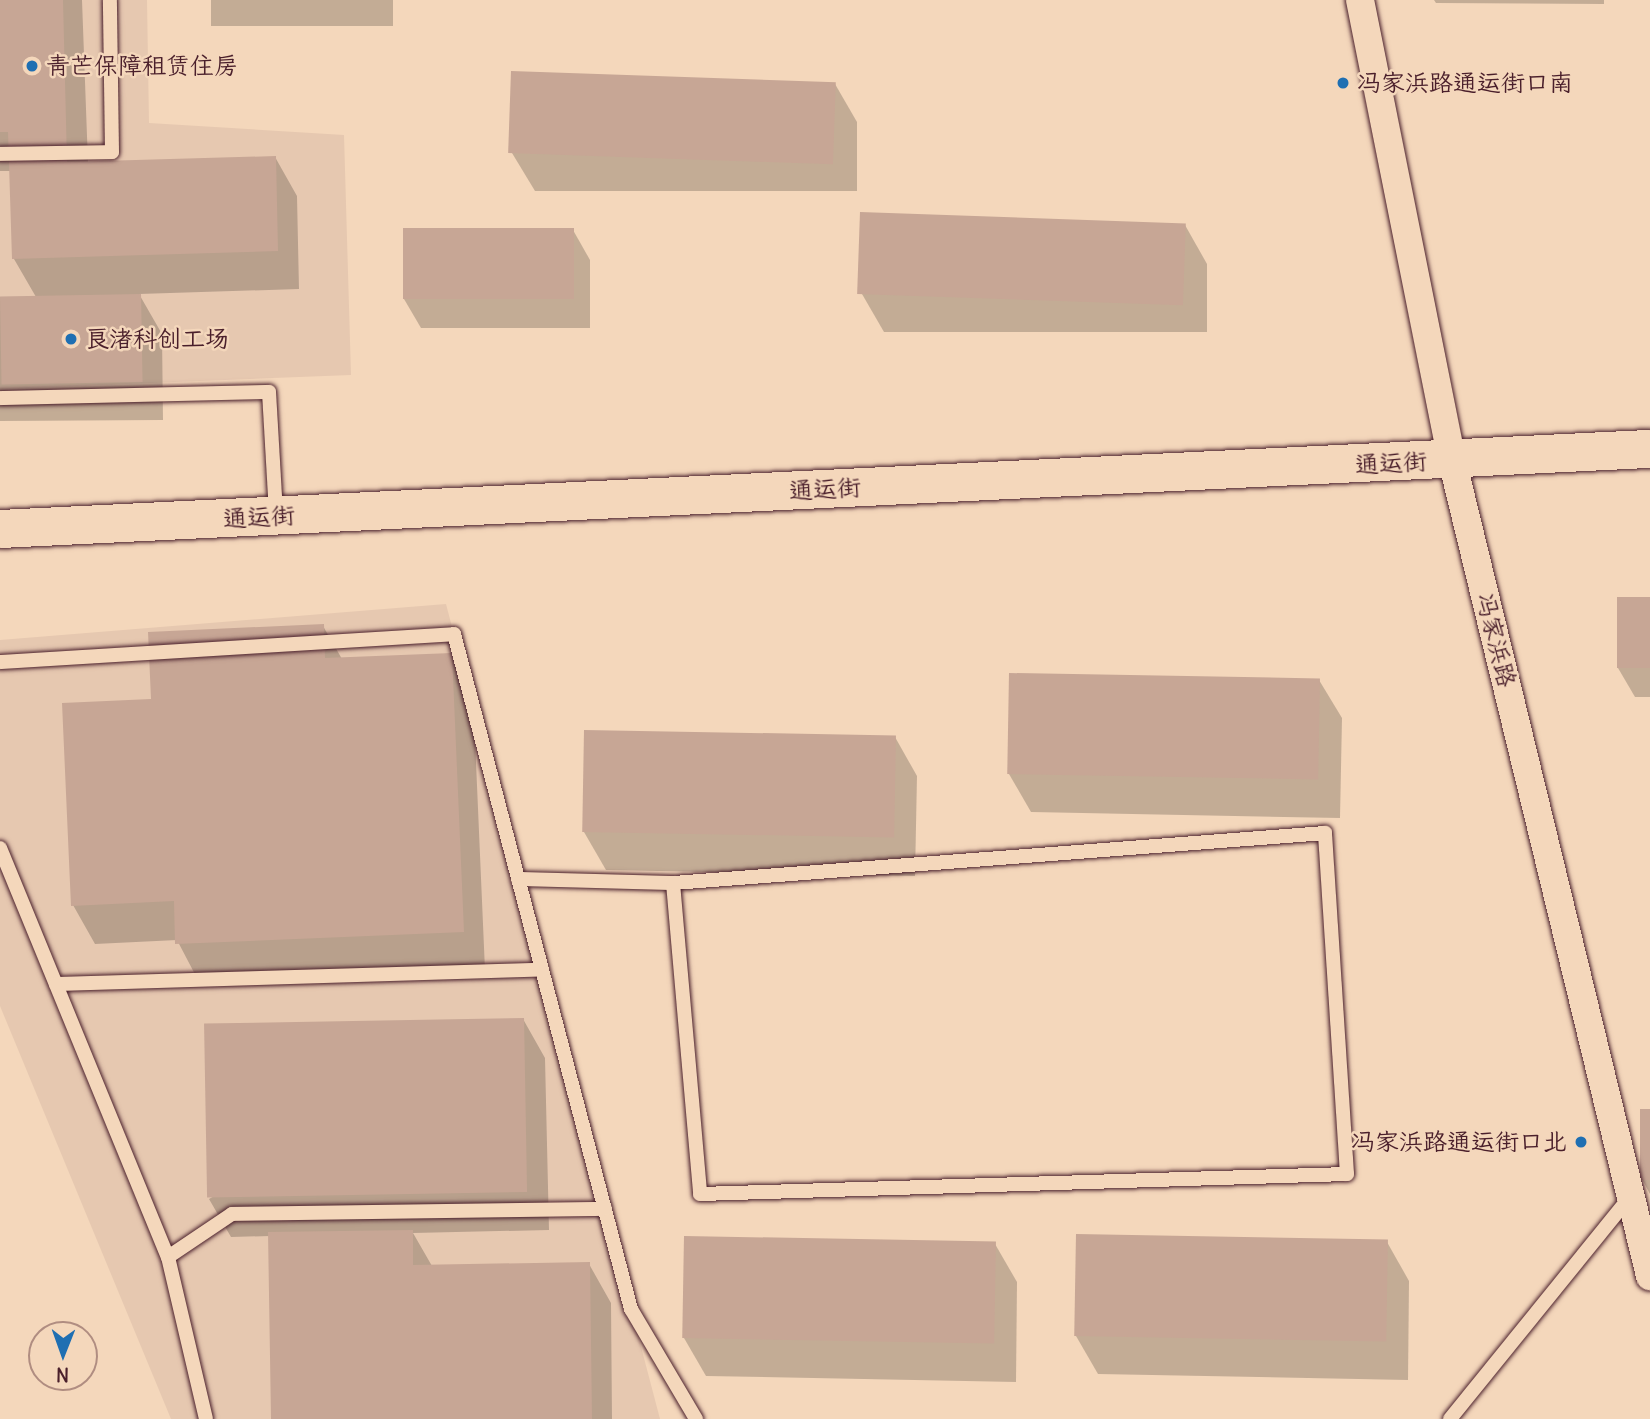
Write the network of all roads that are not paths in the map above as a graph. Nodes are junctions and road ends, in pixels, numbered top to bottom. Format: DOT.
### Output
graph roads {
  1 [pos="110,0"];
  2 [pos="1360,0"];
  3 [pos="0,153"];
  4 [pos="0,398"];
  5 [pos="1650,449"];
  6 [pos="1452,460"];
  7 [pos="276,516"];
  8 [pos="0,529"];
  9 [pos="0,662"];
  10 [pos="0,848"];
  11 [pos="518,878"];
  12 [pos="673,883"];
  13 [pos="542,970"];
  14 [pos="56,984"];
  15 [pos="1631,1196"];
  16 [pos="605,1209"];
  17 [pos="168,1257"];
  18 [pos="1650,1276"];
  19 [pos="206,1419"];
  20 [pos="696,1419"];
  21 [pos="1450,1419"];
  1 -- 3 [label="lane"];
  2 -- 6 [label="street, 冯家浜路"];
  4 -- 7 [label="lane"];
  5 -- 6 [label="street, 通运街"];
  6 -- 7 [label="street, 通运街"];
  6 -- 15 [label="street, 冯家浜路"];
  7 -- 8 [label="street, 通运街"];
  9 -- 11 [label="lane"];
  10 -- 14 [label="lane"];
  11 -- 12 [label="lane"];
  11 -- 13 [label="lane"];
  12 -- 12 [label="lane"];
  13 -- 14 [label="lane"];
  13 -- 16 [label="lane"];
  14 -- 17 [label="lane"];
  15 -- 18 [label="street, 冯家浜路"];
  15 -- 21 [label="lane"];
  16 -- 17 [label="lane"];
  16 -- 20 [label="lane"];
  17 -- 19 [label="lane"];
}
